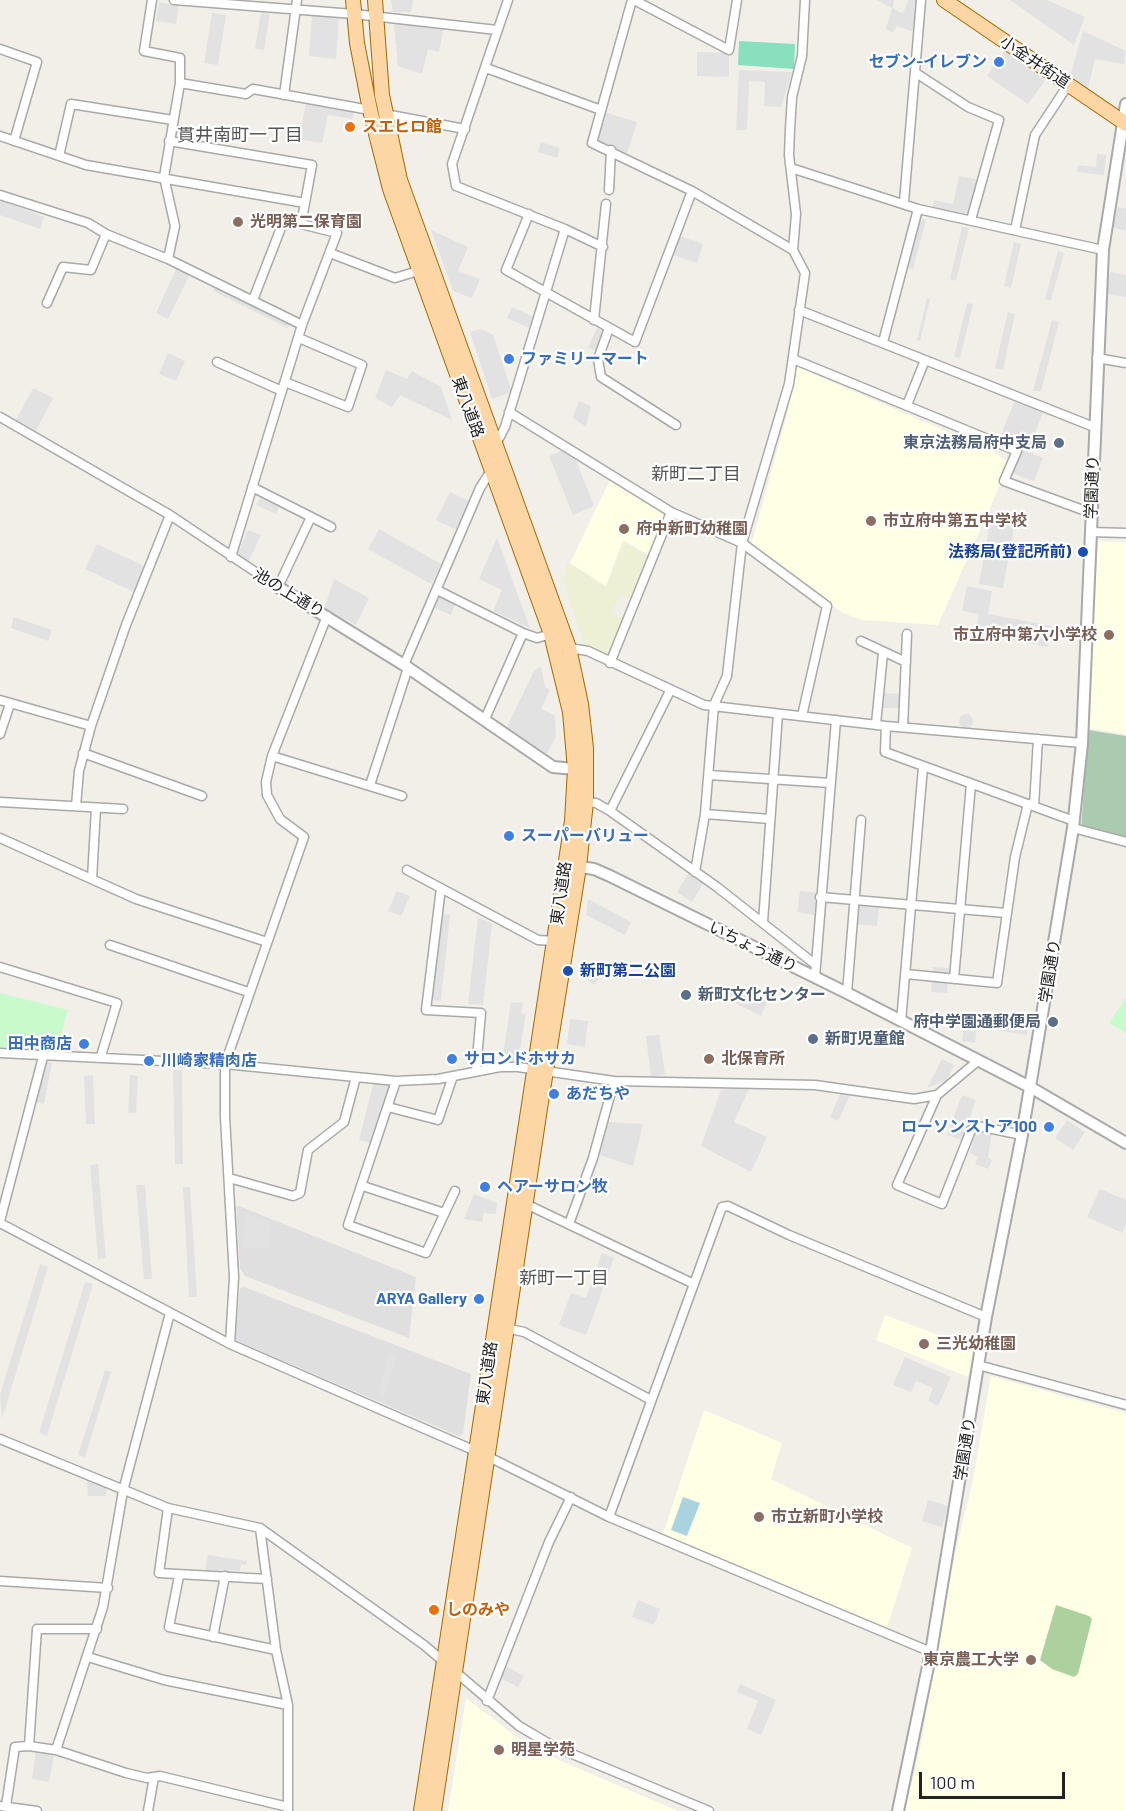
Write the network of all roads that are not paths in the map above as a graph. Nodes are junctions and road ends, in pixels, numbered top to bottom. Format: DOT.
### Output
graph roads {
  1 [pos="152,0"];
  2 [pos="174,0"];
  3 [pos="297,0"];
  4 [pos="375,0"];
  5 [pos="508,0"];
  6 [pos="633,0"];
  7 [pos="737,0"];
  8 [pos="805,0"];
  9 [pos="921,0"];
  10 [pos="944,0"];
  11 [pos="958,4"];
  12 [pos="354,7"];
  13 [pos="295,11"];
  14 [pos="376,17"];
  15 [pos="497,30"];
  16 [pos="0,49"];
  17 [pos="486,68"];
  18 [pos="916,73"];
  19 [pos="180,83"];
  20 [pos="1068,85"];
  21 [pos="284,95"];
  22 [pos="1126,104"];
  23 [pos="370,110"];
  24 [pos="601,110"];
  25 [pos="385,114"];
  26 [pos="173,120"];
  27 [pos="1124,123"];
  28 [pos="465,129"];
  29 [pos="0,136"];
  30 [pos="14,141"];
  31 [pos="169,141"];
  32 [pos="611,150"];
  33 [pos="59,156"];
  34 [pos="791,168"];
  35 [pos="164,177"];
  36 [pos="609,190"];
  37 [pos="692,191"];
  38 [pos="0,195"];
  39 [pos="904,202"];
  40 [pos="305,203"];
  41 [pos="606,204"];
  42 [pos="918,208"];
  43 [pos="529,214"];
  44 [pos="971,220"];
  45 [pos="301,224"];
  46 [pos="565,229"];
  47 [pos="1015,230"];
  48 [pos="106,234"];
  49 [pos="603,247"];
  50 [pos="793,249"];
  51 [pos="1103,250"];
  52 [pos="330,253"];
  53 [pos="168,259"];
  54 [pos="418,271"];
  55 [pos="546,291"];
  56 [pos="253,300"];
  57 [pos="47,303"];
  58 [pos="799,310"];
  59 [pos="594,320"];
  60 [pos="302,325"];
  61 [pos="609,328"];
  62 [pos="298,338"];
  63 [pos="883,342"];
  64 [pos="793,358"];
  65 [pos="1097,358"];
  66 [pos="925,360"];
  67 [pos="217,362"];
  68 [pos="1126,363"];
  69 [pos="285,382"];
  70 [pos="282,391"];
  71 [pos="907,405"];
  72 [pos="509,412"];
  73 [pos="0,417"];
  74 [pos="676,425"];
  75 [pos="1094,427"];
  76 [pos="495,446"];
  77 [pos="491,472"];
  78 [pos="252,487"];
  79 [pos="671,512"];
  80 [pos="1091,513"];
  81 [pos="170,515"];
  82 [pos="311,517"];
  83 [pos="332,527"];
  84 [pos="1090,532"];
  85 [pos="1126,533"];
  86 [pos="742,543"];
  87 [pos="231,557"];
  88 [pos="278,587"];
  89 [pos="437,590"];
  90 [pos="327,616"];
  91 [pos="523,633"];
  92 [pos="551,634"];
  93 [pos="907,634"];
  94 [pos="861,641"];
  95 [pos="569,648"];
  96 [pos="883,653"];
  97 [pos="906,662"];
  98 [pos="610,663"];
  99 [pos="406,666"];
  100 [pos="670,691"];
  101 [pos="0,700"];
  102 [pos="10,704"];
  103 [pos="714,705"];
  104 [pos="778,714"];
  105 [pos="802,716"];
  106 [pos="485,719"];
  107 [pos="836,720"];
  108 [pos="876,724"];
  109 [pos="91,726"];
  110 [pos="886,726"];
  111 [pos="903,727"];
  112 [pos="0,734"];
  113 [pos="1038,739"];
  114 [pos="1082,743"];
  115 [pos="83,753"];
  116 [pos="272,756"];
  117 [pos="923,767"];
  118 [pos="575,769"];
  119 [pos="709,775"];
  120 [pos="773,779"];
  121 [pos="830,783"];
  122 [pos="971,784"];
  123 [pos="370,785"];
  124 [pos="202,796"];
  125 [pos="402,796"];
  126 [pos="0,802"];
  127 [pos="586,802"];
  128 [pos="1031,805"];
  129 [pos="76,806"];
  130 [pos="96,808"];
  131 [pos="123,809"];
  132 [pos="610,812"];
  133 [pos="705,814"];
  134 [pos="770,819"];
  135 [pos="861,820"];
  136 [pos="1073,824"];
  137 [pos="0,838"];
  138 [pos="1126,842"];
  139 [pos="572,866"];
  140 [pos="407,870"];
  141 [pos="694,872"];
  142 [pos="92,879"];
  143 [pos="441,888"];
  144 [pos="820,897"];
  145 [pos="854,900"];
  146 [pos="912,905"];
  147 [pos="960,909"];
  148 [pos="1006,913"];
  149 [pos="763,922"];
  150 [pos="554,941"];
  151 [pos="267,942"];
  152 [pos="110,945"];
  153 [pos="816,964"];
  154 [pos="0,967"];
  155 [pos="906,974"];
  156 [pos="815,977"];
  157 [pos="954,979"];
  158 [pos="248,992"];
  159 [pos="847,993"];
  160 [pos="902,1022"];
  161 [pos="0,1053"];
  162 [pos="44,1053"];
  163 [pos="102,1056"];
  164 [pos="979,1060"];
  165 [pos="225,1064"];
  166 [pos="540,1069"];
  167 [pos="476,1070"];
  168 [pos="453,1076"];
  169 [pos="356,1077"];
  170 [pos="396,1081"];
  171 [pos="614,1081"];
  172 [pos="1030,1087"];
  173 [pos="937,1095"];
  174 [pos="388,1107"];
  175 [pos="1022,1135"];
  176 [pos="1126,1143"];
  177 [pos="229,1178"];
  178 [pos="363,1186"];
  179 [pos="455,1191"];
  180 [pos="526,1204"];
  181 [pos="444,1213"];
  182 [pos="0,1222"];
  183 [pos="569,1224"];
  184 [pos="694,1284"];
  185 [pos="170,1313"];
  186 [pos="986,1317"];
  187 [pos="506,1328"];
  188 [pos="230,1344"];
  189 [pos="978,1365"];
  190 [pos="651,1400"];
  191 [pos="1126,1405"];
  192 [pos="0,1439"];
  193 [pos="482,1453"];
  194 [pos="123,1491"];
  195 [pos="571,1497"];
  196 [pos="168,1509"];
  197 [pos="609,1517"];
  198 [pos="260,1528"];
  199 [pos="179,1576"];
  200 [pos="225,1576"];
  201 [pos="267,1579"];
  202 [pos="0,1581"];
  203 [pos="108,1588"];
  204 [pos="97,1629"];
  205 [pos="213,1637"];
  206 [pos="276,1650"];
  207 [pos="931,1652"];
  208 [pos="88,1657"];
  209 [pos="443,1661"];
  210 [pos="454,1672"];
  211 [pos="488,1701"];
  212 [pos="288,1706"];
  213 [pos="29,1746"];
  214 [pos="56,1750"];
  215 [pos="154,1777"];
  216 [pos="3,1806"];
  217 [pos="288,1809"];
  218 [pos="37,1811"];
  219 [pos="148,1811"];
  220 [pos="421,1811"];
  221 [pos="434,1811"];
  222 [pos="709,1811"];
  223 [pos="898,1811"];
  1 -- 19 [label="street"];
  2 -- 13 [label="street"];
  3 -- 13 [label="street"];
  4 -- 14 [label="main road, 東八道路"];
  5 -- 15 [label="street"];
  6 -- 7 [label="street"];
  6 -- 24 [label="street"];
  8 -- 34 [label="street"];
  9 -- 18 [label="street"];
  10 -- 11 [label="main road, 小金井街道"];
  11 -- 20 [label="main road, 小金井街道"];
  12 -- 13 [label="street"];
  12 -- 14 [label="street"];
  12 -- 23 [label="main road, 東八道路"];
  13 -- 21 [label="street"];
  14 -- 15 [label="street"];
  14 -- 25 [label="main road, 東八道路"];
  15 -- 17 [label="street"];
  16 -- 30 [label="street"];
  17 -- 24 [label="street"];
  17 -- 28 [label="street"];
  18 -- 39 [label="street"];
  18 -- 44 [label="street"];
  19 -- 21 [label="street"];
  19 -- 26 [label="street"];
  20 -- 27 [label="main road, 小金井街道"];
  20 -- 47 [label="street"];
  21 -- 23 [label="street"];
  22 -- 27 [label="street, 学園通り"];
  23 -- 54 [label="main road, 東八道路"];
  24 -- 32 [label="street"];
  25 -- 28 [label="street"];
  25 -- 76 [label="main road, 東八道路"];
  26 -- 31 [label="street"];
  26 -- 33 [label="street"];
  27 -- 51 [label="street, 学園通り"];
  28 -- 43 [label="street"];
  29 -- 30 [label="street"];
  30 -- 33 [label="street"];
  31 -- 35 [label="street"];
  31 -- 40 [label="street"];
  32 -- 36 [label="street"];
  32 -- 37 [label="street"];
  33 -- 35 [label="street"];
  34 -- 39 [label="street"];
  34 -- 50 [label="street"];
  35 -- 40 [label="street"];
  35 -- 53 [label="street"];
  37 -- 50 [label="street"];
  37 -- 61 [label="street"];
  38 -- 48 [label="street"];
  39 -- 42 [label="street"];
  40 -- 45 [label="street"];
  41 -- 49 [label="street"];
  42 -- 44 [label="street"];
  42 -- 63 [label="street"];
  43 -- 46 [label="street"];
  43 -- 55 [label="street"];
  44 -- 47 [label="street"];
  45 -- 52 [label="street"];
  45 -- 56 [label="street"];
  46 -- 49 [label="street"];
  46 -- 55 [label="street"];
  47 -- 51 [label="street"];
  48 -- 53 [label="street"];
  48 -- 57 [label="street"];
  49 -- 59 [label="street"];
  50 -- 58 [label="street"];
  51 -- 65 [label="street, 学園通り"];
  52 -- 54 [label="street"];
  52 -- 60 [label="street"];
  53 -- 56 [label="street"];
  54 -- 77 [label="main road, 東八道路"];
  55 -- 59 [label="street"];
  55 -- 72 [label="street"];
  56 -- 60 [label="street"];
  58 -- 63 [label="street"];
  58 -- 64 [label="street"];
  59 -- 61 [label="street"];
  60 -- 62 [label="street"];
  61 -- 74 [label="street"];
  62 -- 69 [label="street"];
  62 -- 69 [label="street"];
  63 -- 66 [label="street"];
  64 -- 71 [label="street"];
  64 -- 86 [label="street"];
  65 -- 68 [label="street"];
  65 -- 75 [label="street, 学園通り"];
  66 -- 71 [label="street"];
  66 -- 75 [label="street"];
  67 -- 70 [label="street"];
  69 -- 70 [label="street"];
  70 -- 78 [label="street"];
  71 -- 80 [label="street"];
  72 -- 76 [label="street"];
  72 -- 79 [label="street"];
  73 -- 81 [label="street, 池の上通り"];
  75 -- 80 [label="street, 学園通り"];
  76 -- 77 [label="street"];
  76 -- 95 [label="main road, 東八道路"];
  77 -- 89 [label="street"];
  77 -- 92 [label="main road, 東八道路"];
  78 -- 82 [label="street"];
  78 -- 87 [label="street"];
  79 -- 86 [label="street"];
  79 -- 98 [label="street"];
  80 -- 84 [label="street, 学園通り"];
  81 -- 87 [label="street, 池の上通り"];
  81 -- 109 [label="street"];
  82 -- 83 [label="street"];
  82 -- 88 [label="street"];
  84 -- 85 [label="street"];
  84 -- 114 [label="street, 学園通り"];
  86 -- 103 [label="street"];
  86 -- 105 [label="street"];
  87 -- 88 [label="street, 池の上通り"];
  88 -- 90 [label="street, 池の上通り"];
  89 -- 91 [label="street"];
  89 -- 99 [label="street"];
  90 -- 99 [label="street, 池の上通り"];
  90 -- 116 [label="street"];
  91 -- 92 [label="street"];
  91 -- 106 [label="street"];
  92 -- 118 [label="main road, 東八道路"];
  93 -- 97 [label="street"];
  94 -- 96 [label="street"];
  95 -- 98 [label="street"];
  95 -- 127 [label="main road, 東八道路"];
  96 -- 97 [label="street"];
  96 -- 108 [label="street"];
  97 -- 111 [label="street"];
  98 -- 100 [label="street"];
  99 -- 106 [label="street, 池の上通り"];
  99 -- 123 [label="street"];
  100 -- 103 [label="street"];
  100 -- 132 [label="street"];
  101 -- 102 [label="street"];
  102 -- 109 [label="street"];
  102 -- 112 [label="street"];
  103 -- 104 [label="street"];
  103 -- 119 [label="street"];
  104 -- 105 [label="street"];
  104 -- 120 [label="street"];
  105 -- 107 [label="street"];
  106 -- 118 [label="street, 池の上通り"];
  107 -- 108 [label="street"];
  107 -- 121 [label="street"];
  108 -- 110 [label="street"];
  109 -- 115 [label="street"];
  110 -- 111 [label="street"];
  110 -- 117 [label="street"];
  111 -- 113 [label="street"];
  113 -- 114 [label="street"];
  113 -- 128 [label="street"];
  114 -- 136 [label="street, 学園通り"];
  115 -- 124 [label="street"];
  115 -- 129 [label="street"];
  116 -- 123 [label="street"];
  116 -- 151 [label="street"];
  117 -- 122 [label="street"];
  117 -- 146 [label="street"];
  118 -- 139 [label="main road, 東八道路"];
  119 -- 120 [label="street"];
  119 -- 133 [label="street"];
  120 -- 121 [label="street"];
  120 -- 134 [label="street"];
  121 -- 144 [label="street"];
  122 -- 128 [label="street"];
  122 -- 147 [label="street"];
  123 -- 125 [label="street"];
  126 -- 129 [label="street"];
  127 -- 132 [label="street"];
  127 -- 139 [label="main road, 東八道路"];
  128 -- 136 [label="street"];
  128 -- 148 [label="street"];
  129 -- 130 [label="street"];
  130 -- 131 [label="street"];
  130 -- 142 [label="street"];
  132 -- 141 [label="street"];
  133 -- 134 [label="street"];
  133 -- 141 [label="street"];
  134 -- 149 [label="street"];
  135 -- 145 [label="street"];
  136 -- 138 [label="street"];
  136 -- 172 [label="street, 学園通り"];
  137 -- 142 [label="street"];
  139 -- 150 [label="main road, 東八道路"];
  139 -- 156 [label="street, いちょう通り"];
  139 -- 166 [label="main road, 東八道路"];
  140 -- 143 [label="street"];
  141 -- 149 [label="street"];
  142 -- 151 [label="street"];
  143 -- 150 [label="street"];
  143 -- 167 [label="street"];
  144 -- 145 [label="street"];
  144 -- 153 [label="street"];
  145 -- 146 [label="street"];
  145 -- 159 [label="street"];
  146 -- 147 [label="street"];
  146 -- 155 [label="street"];
  147 -- 148 [label="street"];
  147 -- 157 [label="street"];
  148 -- 157 [label="street"];
  149 -- 153 [label="street"];
  150 -- 166 [label="main road, 東八道路"];
  151 -- 158 [label="street"];
  152 -- 158 [label="street"];
  153 -- 156 [label="street"];
  154 -- 163 [label="street"];
  155 -- 157 [label="street"];
  155 -- 160 [label="street"];
  156 -- 159 [label="street, いちょう通り"];
  158 -- 165 [label="street"];
  159 -- 160 [label="street, いちょう通り"];
  160 -- 164 [label="street, いちょう通り"];
  161 -- 162 [label="street"];
  162 -- 163 [label="street"];
  162 -- 182 [label="street"];
  163 -- 165 [label="street"];
  164 -- 172 [label="street, いちょう通り"];
  164 -- 173 [label="street"];
  165 -- 169 [label="street"];
  165 -- 177 [label="street"];
  166 -- 167 [label="street"];
  166 -- 171 [label="street"];
  166 -- 180 [label="main road, 東八道路"];
  166 -- 193 [label="main road, 東八道路"];
  167 -- 168 [label="street"];
  168 -- 170 [label="street"];
  168 -- 174 [label="street"];
  169 -- 170 [label="street"];
  169 -- 177 [label="street"];
  170 -- 174 [label="street"];
  171 -- 173 [label="street"];
  171 -- 183 [label="street"];
  172 -- 175 [label="street, 学園通り"];
  172 -- 176 [label="street, いちょう通り"];
  173 -- 175 [label="street"];
  174 -- 178 [label="street"];
  175 -- 186 [label="street, 学園通り"];
  177 -- 188 [label="street"];
  178 -- 181 [label="street"];
  178 -- 181 [label="street"];
  179 -- 181 [label="street"];
  180 -- 183 [label="street"];
  180 -- 187 [label="main road, 東八道路"];
  182 -- 185 [label="street"];
  183 -- 184 [label="street"];
  184 -- 186 [label="street"];
  184 -- 190 [label="street"];
  185 -- 188 [label="street"];
  185 -- 194 [label="street"];
  186 -- 189 [label="street, 学園通り"];
  187 -- 190 [label="street"];
  187 -- 193 [label="main road, 東八道路"];
  188 -- 193 [label="street"];
  189 -- 191 [label="street"];
  189 -- 207 [label="street, 学園通り"];
  190 -- 197 [label="street"];
  192 -- 194 [label="street"];
  193 -- 195 [label="street"];
  193 -- 209 [label="main road, 東八道路"];
  193 -- 210 [label="main road, 東八道路"];
  194 -- 196 [label="street"];
  194 -- 203 [label="street"];
  195 -- 197 [label="street"];
  195 -- 211 [label="street"];
  196 -- 198 [label="street"];
  196 -- 199 [label="street"];
  197 -- 207 [label="street"];
  198 -- 201 [label="street"];
  198 -- 209 [label="street"];
  199 -- 200 [label="street"];
  199 -- 205 [label="street"];
  200 -- 201 [label="street"];
  200 -- 205 [label="street"];
  201 -- 206 [label="street"];
  202 -- 203 [label="street"];
  203 -- 204 [label="street"];
  204 -- 208 [label="street"];
  204 -- 213 [label="street"];
  205 -- 206 [label="street"];
  206 -- 212 [label="street"];
  207 -- 223 [label="street, 学園通り"];
  208 -- 212 [label="street"];
  208 -- 214 [label="street"];
  209 -- 210 [label="street"];
  209 -- 220 [label="main road, 東八道路"];
  210 -- 211 [label="street"];
  210 -- 221 [label="main road, 東八道路"];
  211 -- 222 [label="street"];
  212 -- 217 [label="street"];
  213 -- 214 [label="street"];
  213 -- 216 [label="street"];
  214 -- 215 [label="street"];
  215 -- 217 [label="street"];
  215 -- 219 [label="street"];
  216 -- 218 [label="street"];
}
